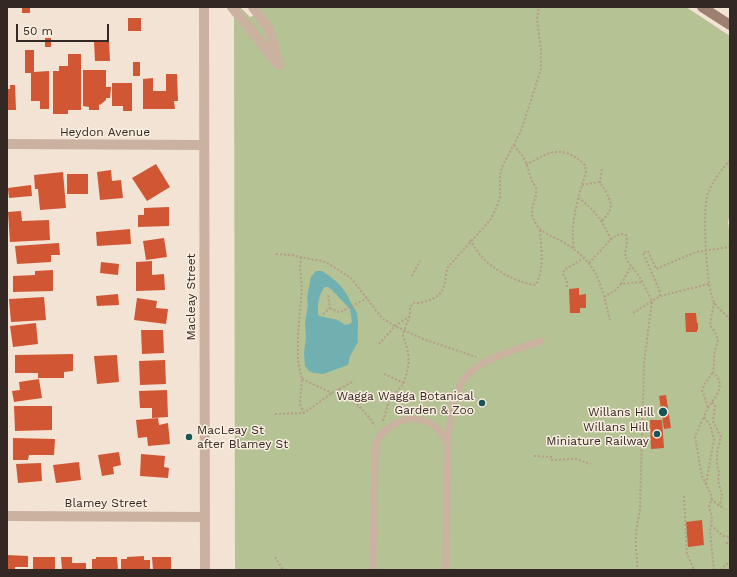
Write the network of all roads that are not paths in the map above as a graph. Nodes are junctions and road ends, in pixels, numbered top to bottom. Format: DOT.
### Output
graph roads {
  1 [pos="202,7"];
  2 [pos="232,7"];
  3 [pos="253,7"];
  4 [pos="702,7"];
  5 [pos="730,25"];
  6 [pos="7,144"];
  7 [pos="204,145"];
  8 [pos="541,341"];
  9 [pos="447,443"];
  10 [pos="7,516"];
  11 [pos="205,516"];
  12 [pos="205,570"];
  13 [pos="372,570"];
  14 [pos="445,570"];
  1 -- 7 [label="street, Macleay Street"];
  2 -- 3 [label="street"];
  4 -- 5 [label="street"];
  6 -- 7 [label="street, Heydon Avenue"];
  7 -- 11 [label="street, Macleay Street"];
  8 -- 9 [label="lane"];
  9 -- 13 [label="lane"];
  9 -- 14 [label="lane"];
  10 -- 11 [label="street, Blamey Street"];
  11 -- 12 [label="street, Macleay Street"];
}
